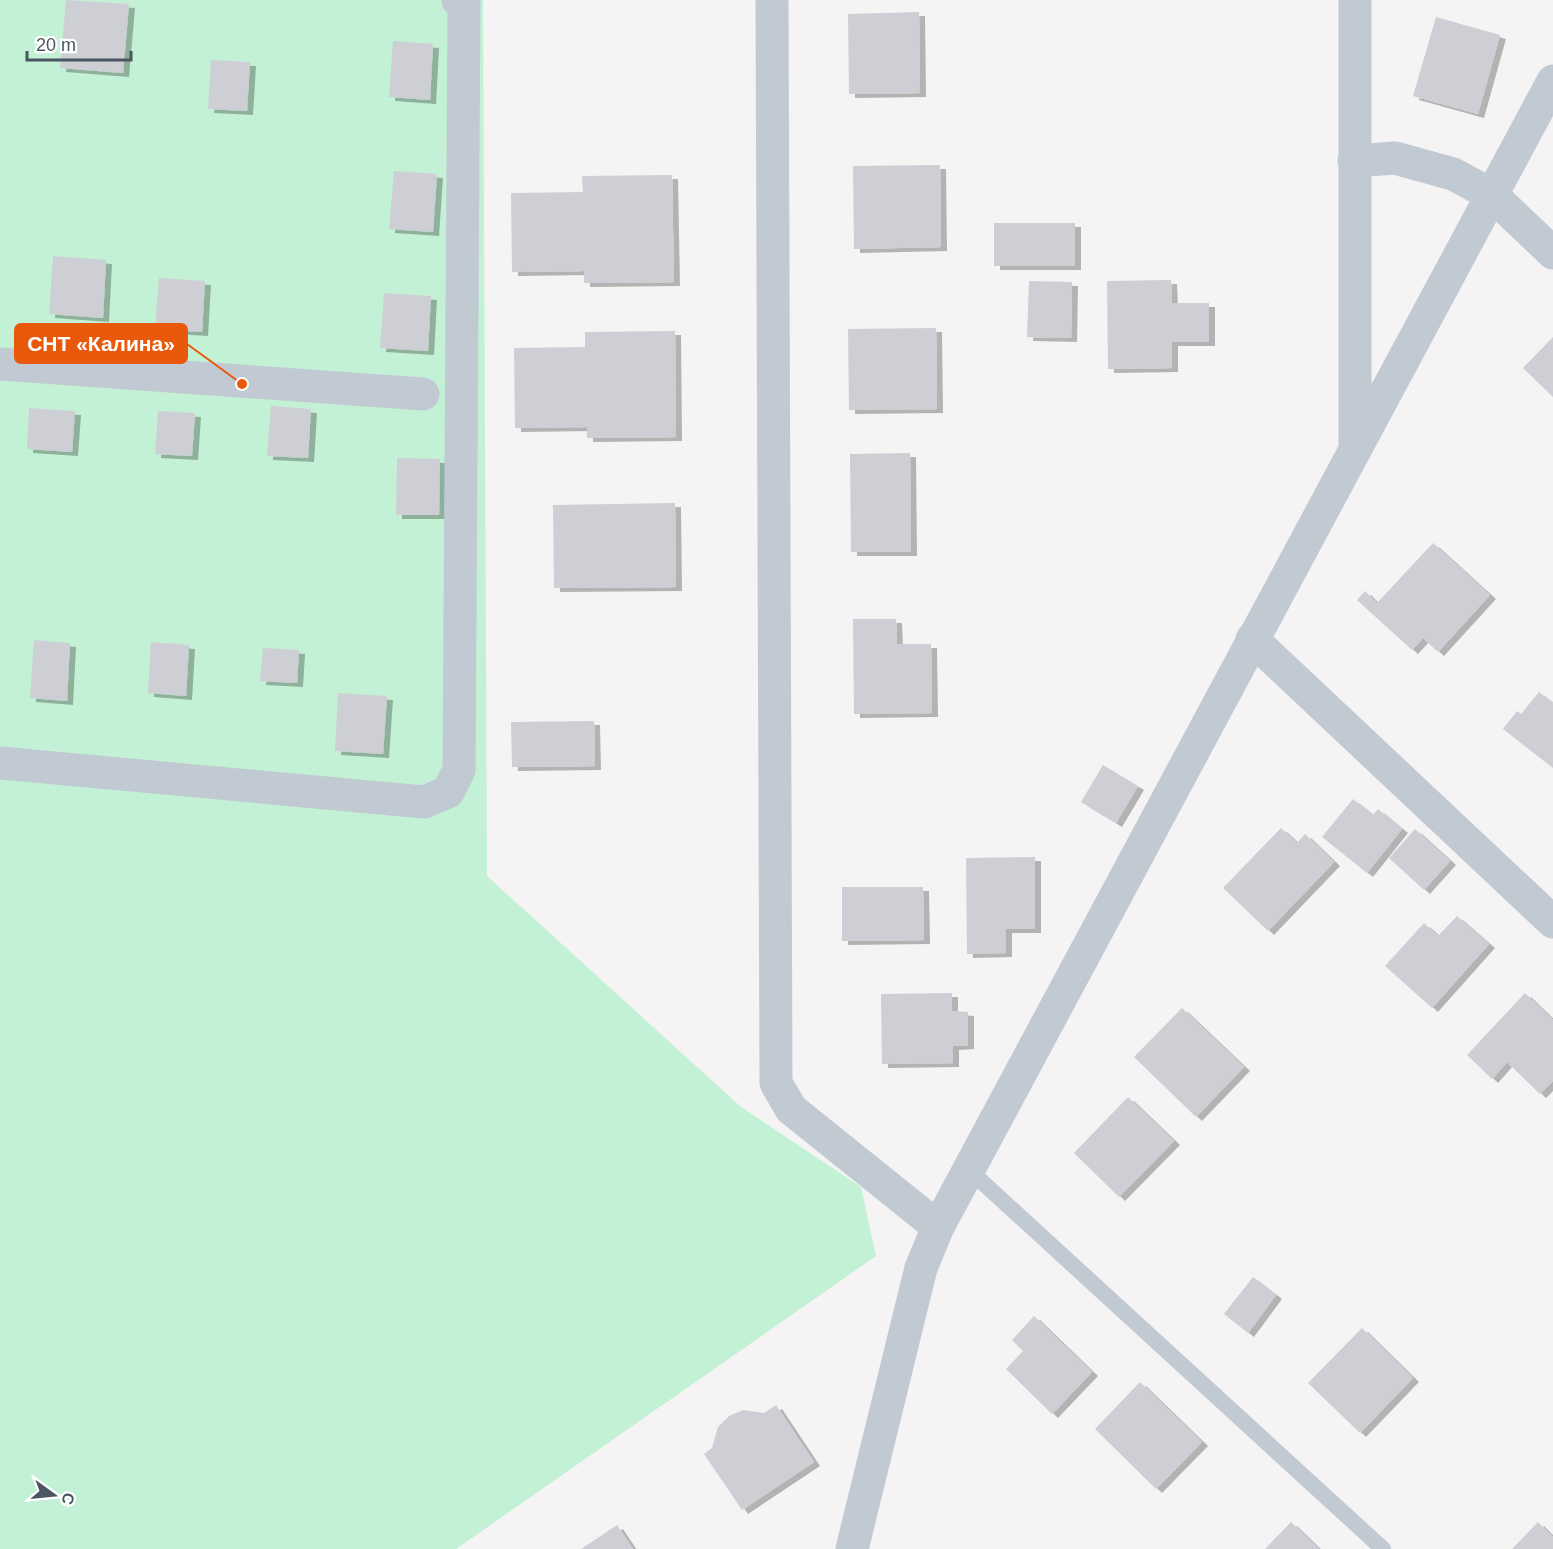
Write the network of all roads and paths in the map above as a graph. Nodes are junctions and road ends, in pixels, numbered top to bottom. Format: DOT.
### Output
graph roads {
  1 [pos="458,0"];
  2 [pos="772,0"];
  3 [pos="1355,0"];
  4 [pos="1553,81"];
  5 [pos="1354,161"];
  6 [pos="1492,195"];
  7 [pos="1553,253"];
  8 [pos="0,364"];
  9 [pos="423,394"];
  10 [pos="1355,449"];
  11 [pos="1252,639"];
  12 [pos="0,764"];
  13 [pos="1553,922"];
  14 [pos="968,1169"];
  15 [pos="938,1227"];
  16 [pos="852,1549"];
  17 [pos="1383,1549"];
  1 -- 12 [label="street"];
  2 -- 15 [label="street"];
  3 -- 5 [label="street"];
  4 -- 6 [label="street"];
  5 -- 6 [label="street"];
  5 -- 10 [label="street"];
  6 -- 7 [label="street"];
  6 -- 10 [label="street"];
  8 -- 9 [label="street"];
  10 -- 11 [label="street"];
  11 -- 13 [label="street"];
  11 -- 14 [label="street"];
  14 -- 15 [label="street"];
  14 -- 17 [label="lane"];
  15 -- 16 [label="street"];
}
